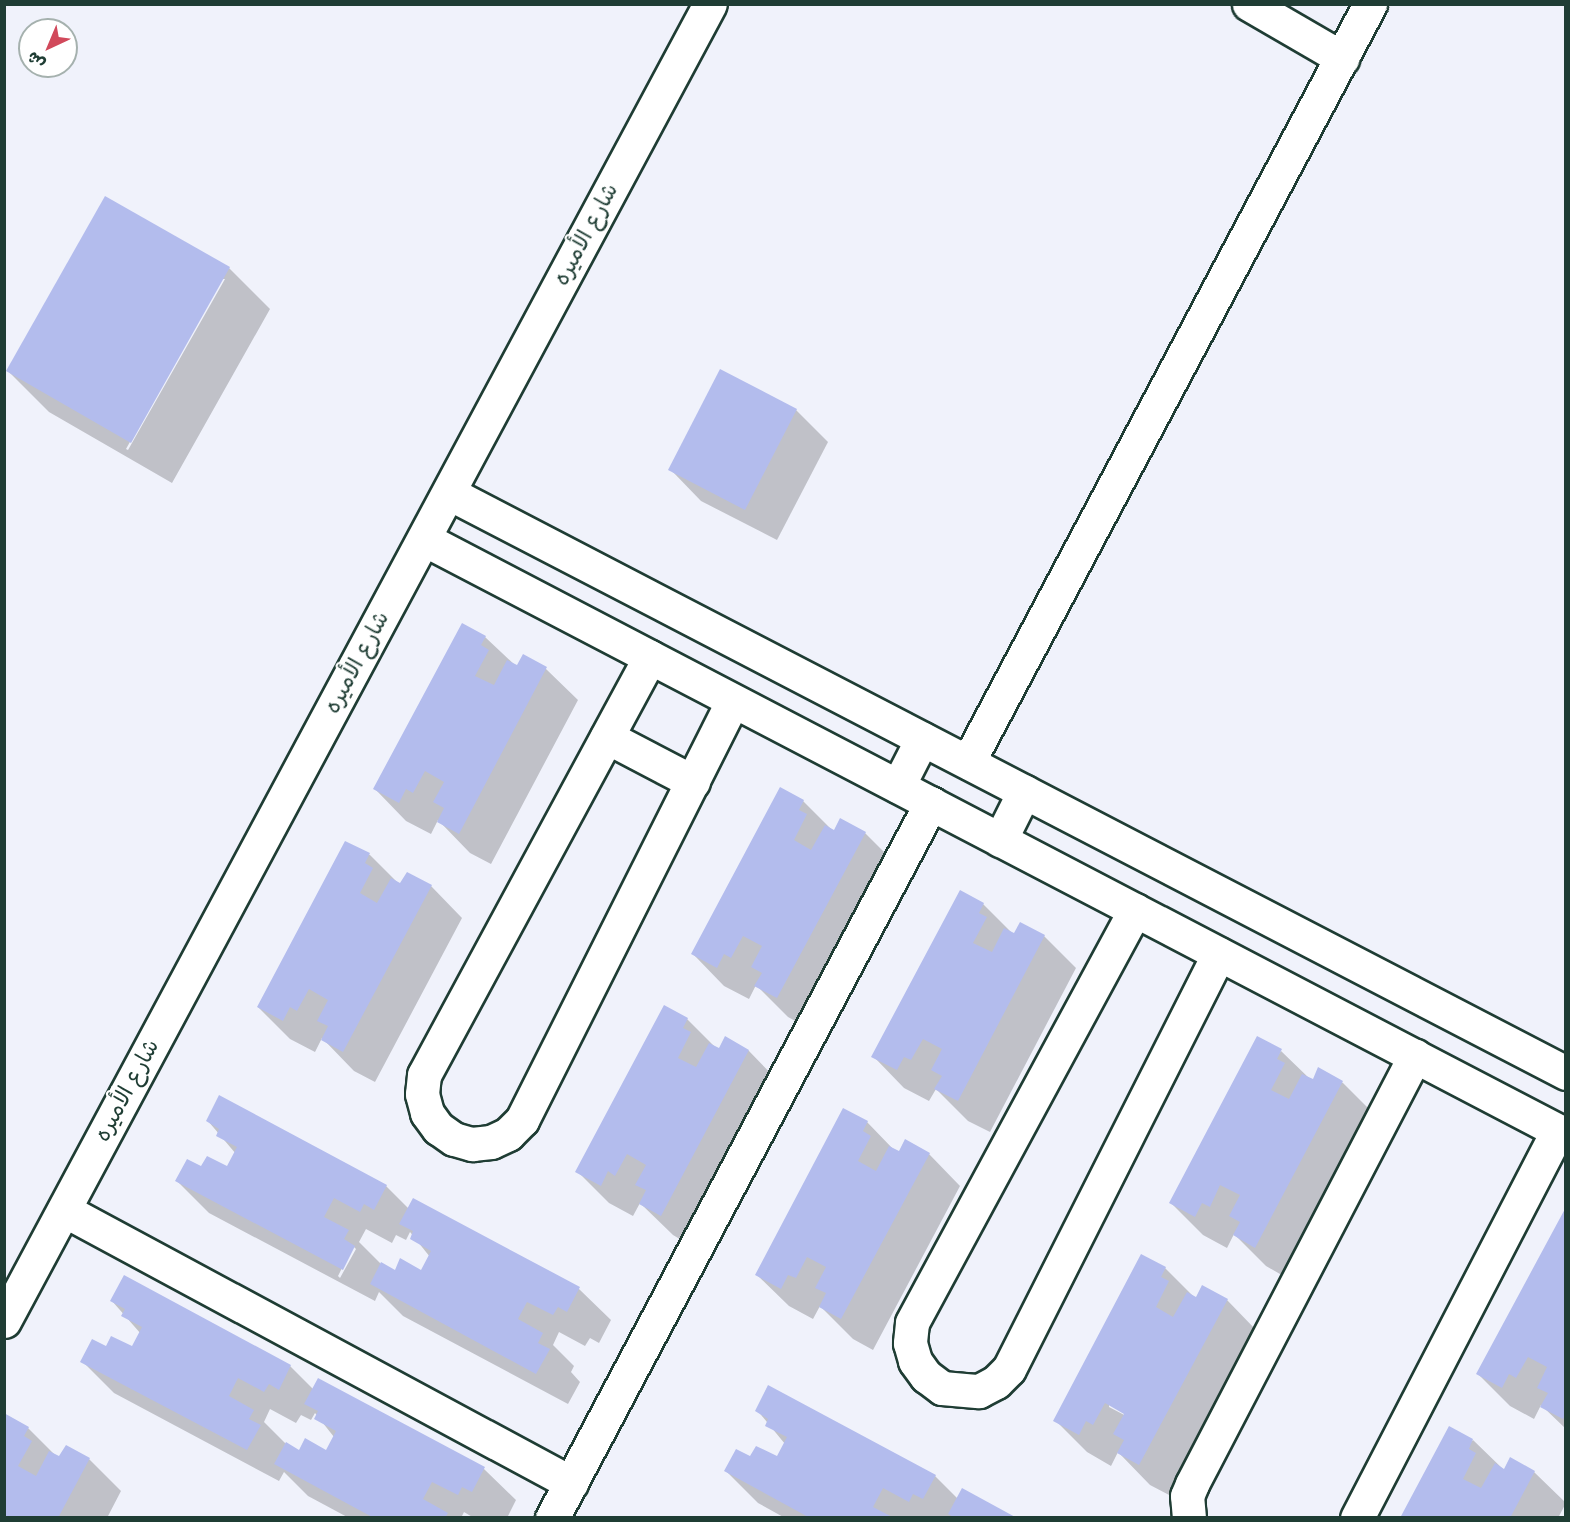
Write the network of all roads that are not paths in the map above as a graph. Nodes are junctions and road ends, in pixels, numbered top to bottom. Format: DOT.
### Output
graph roads {
  1 [pos="710,4"];
  2 [pos="1249,4"];
  3 [pos="1370,4"];
  4 [pos="1342,58"];
  5 [pos="449,493"];
  6 [pos="424,539"];
  7 [pos="650,657"];
  8 [pos="734,701"];
  9 [pos="606,737"];
  10 [pos="922,739"];
  11 [pos="968,762"];
  12 [pos="693,782"];
  13 [pos="898,786"];
  14 [pos="1024,792"];
  15 [pos="931,803"];
  16 [pos="1000,840"];
  17 [pos="1135,910"];
  18 [pos="1219,954"];
  19 [pos="1415,1056"];
  20 [pos="1566,1073"];
  21 [pos="1562,1133"];
  22 [pos="64,1210"];
  23 [pos="4,1321"];
  24 [pos="571,1483"];
  25 [pos="552,1518"];
  26 [pos="1189,1518"];
  27 [pos="1357,1518"];
  1 -- 5 [label="street, شارع الأميره"];
  2 -- 4 [label="street"];
  3 -- 4 [label="street"];
  4 -- 11 [label="street"];
  5 -- 6 [label="street, شارع الأميره"];
  5 -- 10 [label="street"];
  6 -- 7 [label="street"];
  6 -- 22 [label="street, شارع الأميره"];
  7 -- 8 [label="street"];
  7 -- 9 [label="street"];
  8 -- 12 [label="street"];
  8 -- 13 [label="street"];
  9 -- 12 [label="street"];
  9 -- 12 [label="street"];
  10 -- 11 [label="street"];
  10 -- 13 [label="street"];
  11 -- 14 [label="street"];
  13 -- 15 [label="street"];
  14 -- 16 [label="street"];
  14 -- 20 [label="street"];
  15 -- 16 [label="street"];
  15 -- 24 [label="street"];
  16 -- 17 [label="street"];
  17 -- 18 [label="street"];
  17 -- 18 [label="street"];
  18 -- 19 [label="street"];
  19 -- 21 [label="street"];
  19 -- 26 [label="street"];
  21 -- 27 [label="street"];
  22 -- 23 [label="street, شارع الأميره"];
  22 -- 24 [label="street"];
  24 -- 25 [label="street"];
}
